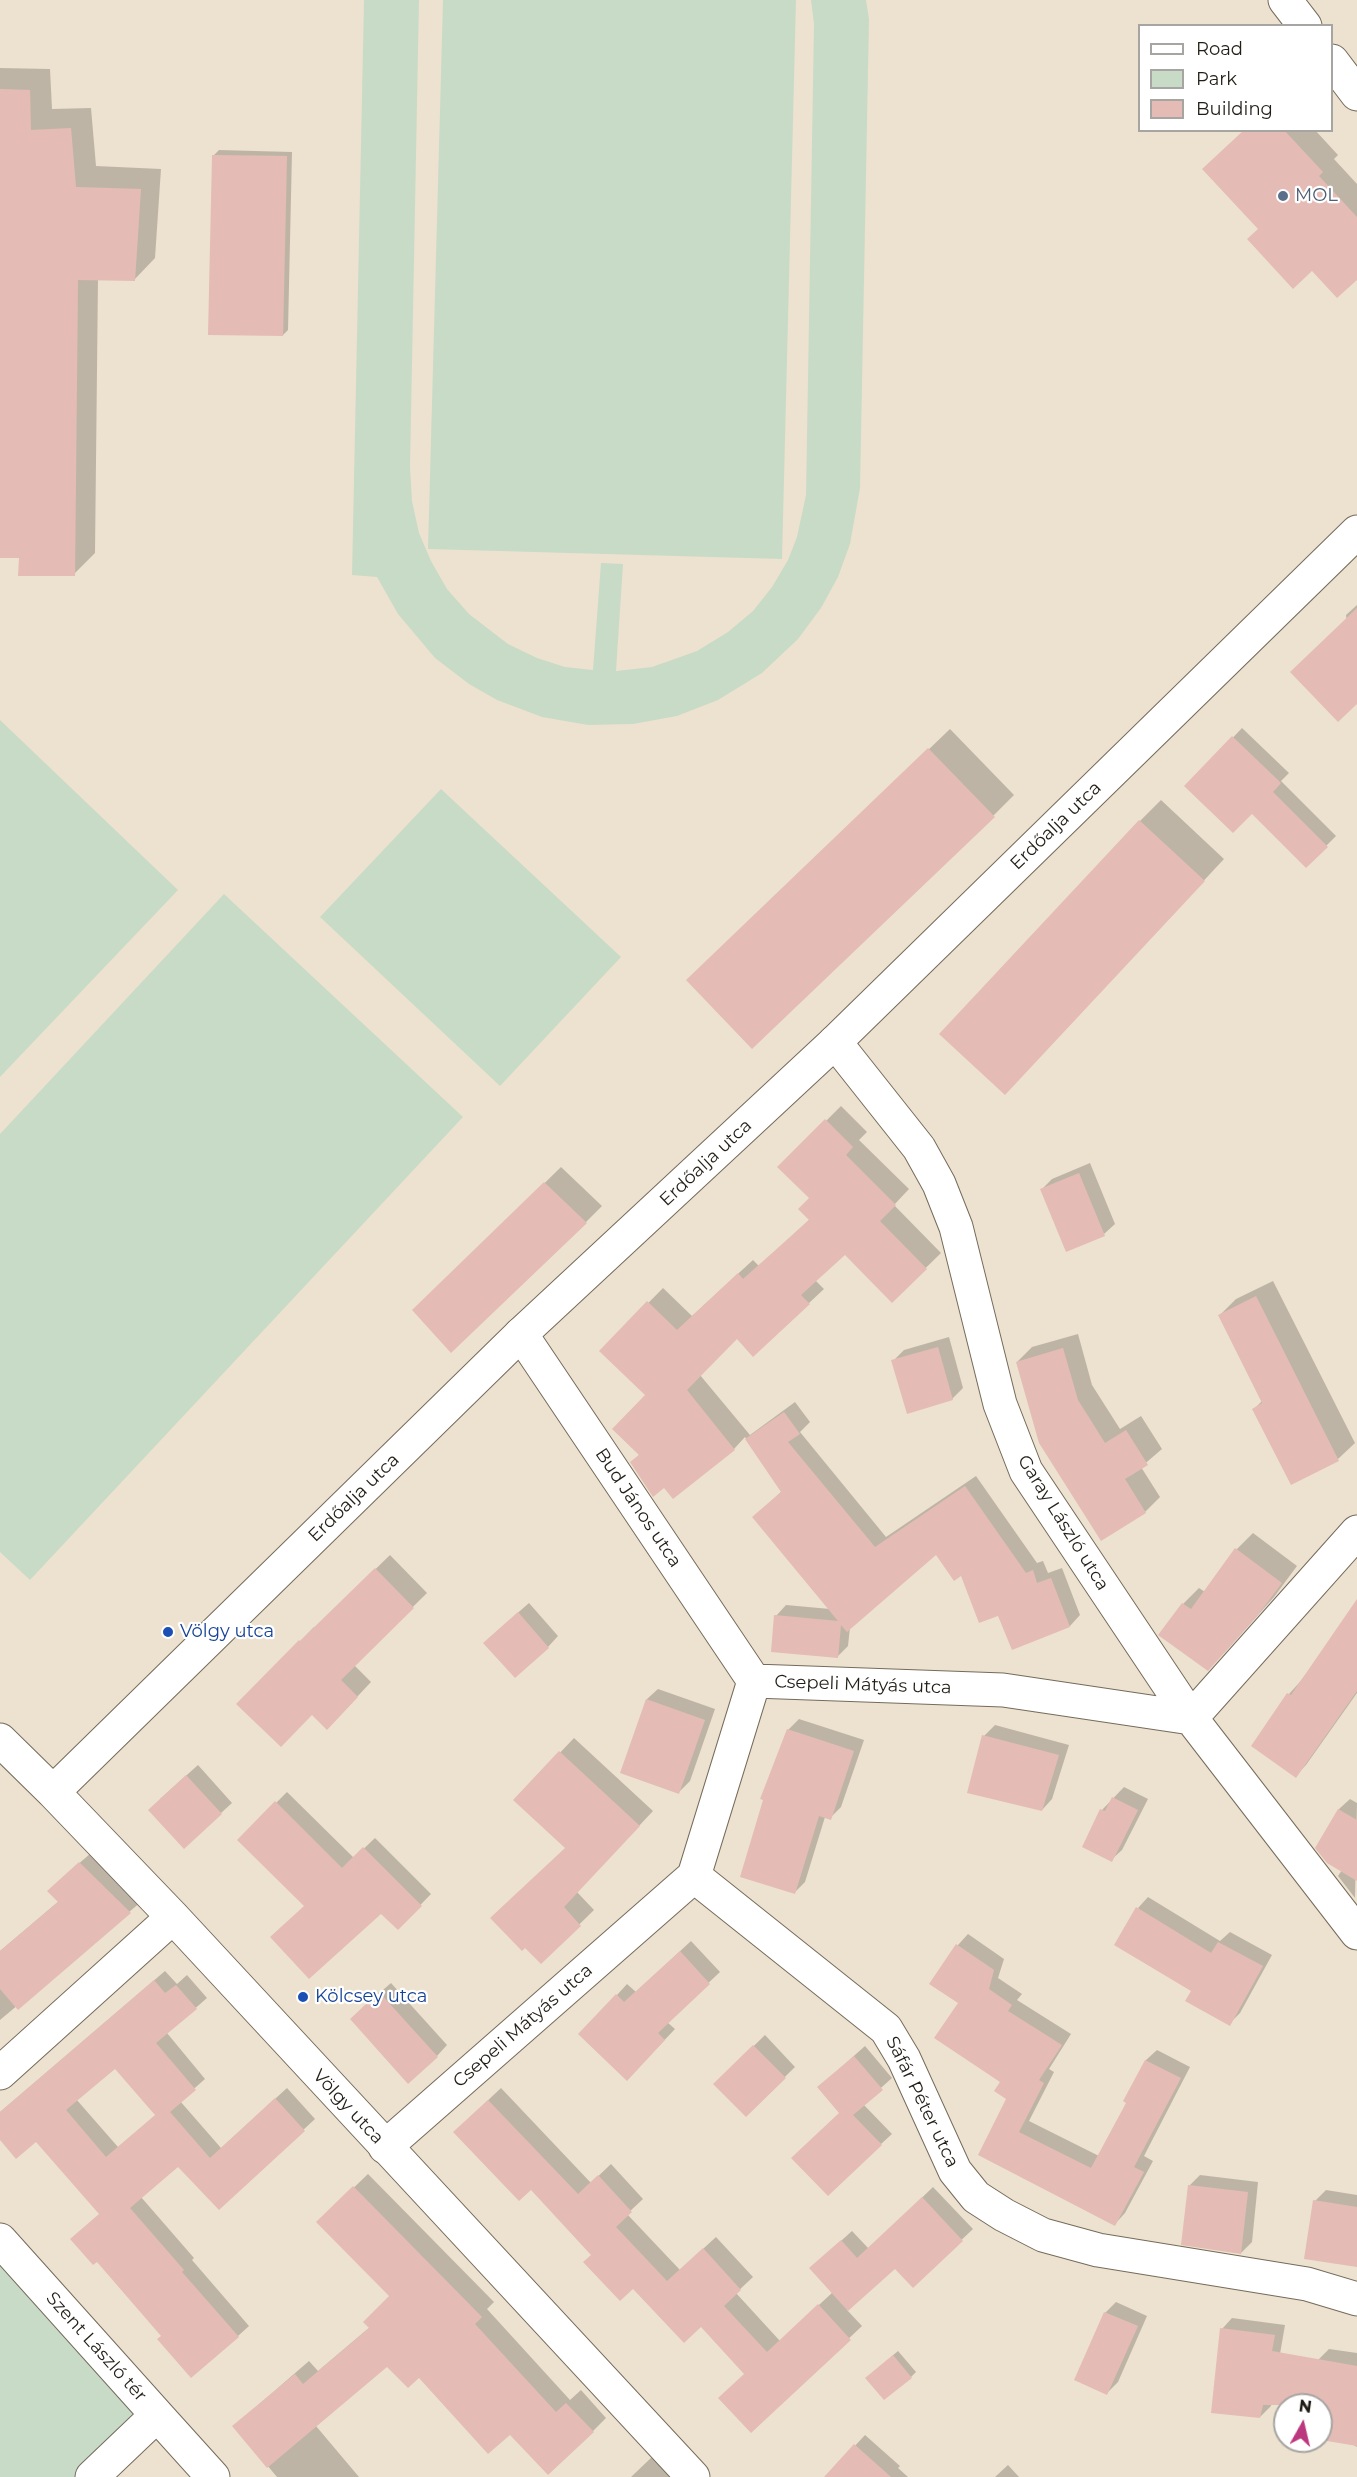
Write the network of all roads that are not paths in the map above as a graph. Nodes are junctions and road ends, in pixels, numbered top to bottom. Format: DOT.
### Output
graph roads {
  1 [pos="1285,0"];
  2 [pos="1303,24"];
  3 [pos="1333,62"];
  4 [pos="1357,94"];
  5 [pos="1357,532"];
  6 [pos="835,1042"];
  7 [pos="521,1334"];
  8 [pos="1357,1532"];
  9 [pos="754,1681"];
  10 [pos="1191,1718"];
  11 [pos="0,1740"];
  12 [pos="53,1792"];
  13 [pos="694,1876"];
  14 [pos="173,1917"];
  15 [pos="1357,1933"];
  16 [pos="0,2073"];
  17 [pos="385,2147"];
  18 [pos="0,2240"];
  19 [pos="1357,2299"];
  20 [pos="157,2415"];
  21 [pos="92,2477"];
  22 [pos="213,2477"];
  23 [pos="693,2477"];
  1 -- 2 [label="street"];
  3 -- 4 [label="street"];
  5 -- 6 [label="street, Erdőalja utca"];
  6 -- 7 [label="street, Erdőalja utca"];
  6 -- 10 [label="street, Garay László utca"];
  7 -- 9 [label="street, Bud János utca"];
  7 -- 12 [label="street, Erdőalja utca"];
  8 -- 10 [label="street"];
  9 -- 10 [label="street, Csepeli Mátyás utca"];
  9 -- 13 [label="street, Csepeli Mátyás utca"];
  10 -- 15 [label="street, Garay László utca"];
  11 -- 12 [label="street, Völgy utca"];
  12 -- 14 [label="street, Völgy utca"];
  13 -- 17 [label="street, Csepeli Mátyás utca"];
  13 -- 19 [label="street, Sáfár Péter utca"];
  14 -- 16 [label="street"];
  14 -- 17 [label="street, Völgy utca"];
  17 -- 23 [label="street, Völgy utca"];
  18 -- 20 [label="street, Szent László tér"];
  20 -- 21 [label="street, Szent László tér"];
  20 -- 22 [label="street"];
}
